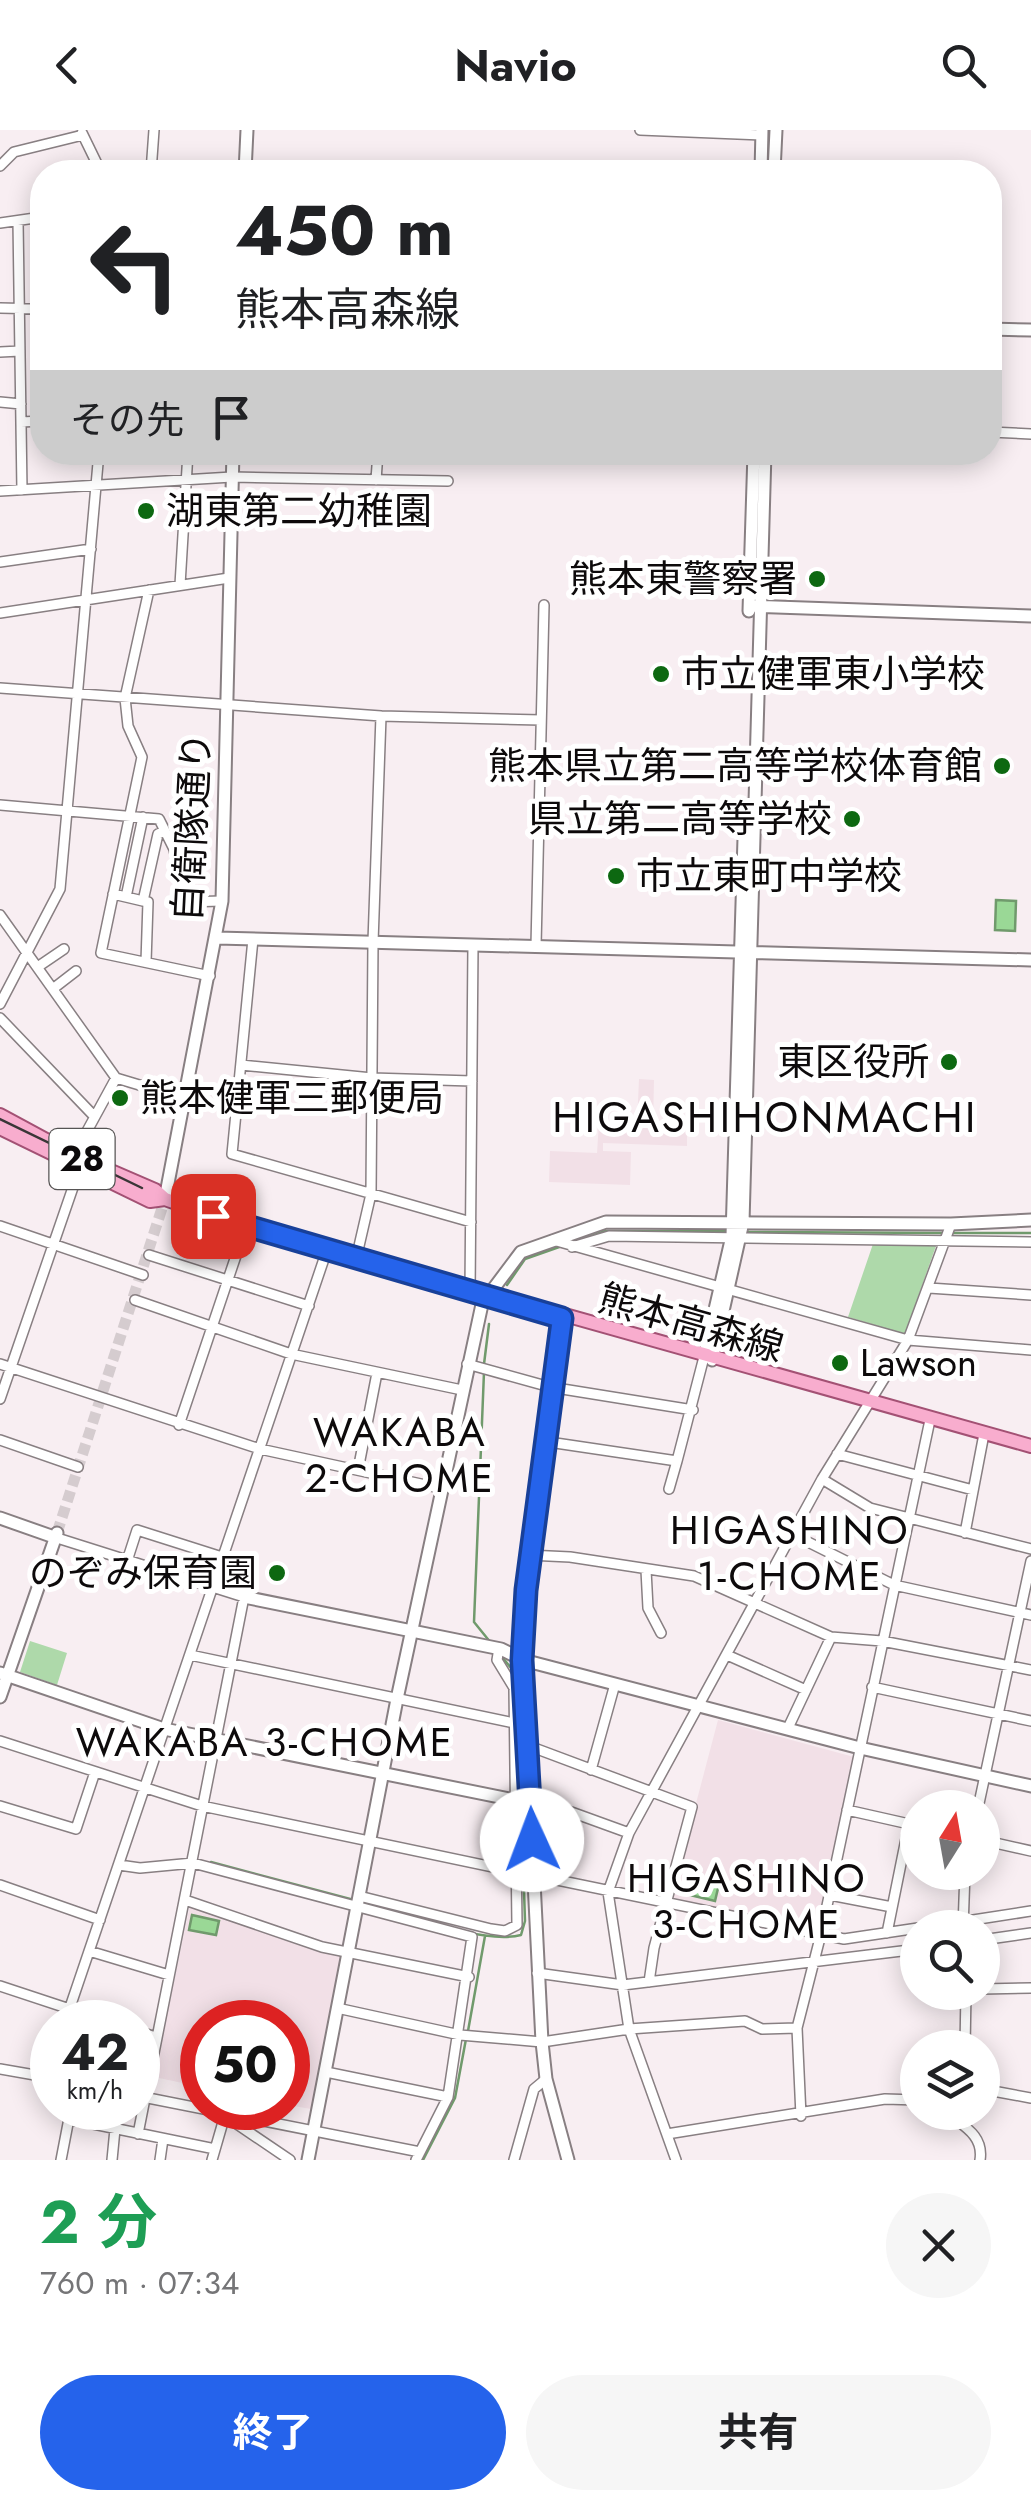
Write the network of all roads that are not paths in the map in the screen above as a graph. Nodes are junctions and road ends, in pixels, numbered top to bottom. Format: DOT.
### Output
graph roads {
  1 [pos="154,130"];
  2 [pos="247,130"];
  3 [pos="640,130"];
  4 [pos="776,130"];
  5 [pos="82,132"];
  6 [pos="762,133"];
  7 [pos="95,160"];
  8 [pos="152,160"];
  9 [pos="246,160"];
  10 [pos="761,160"];
  11 [pos="775,160"];
  12 [pos="0,166"];
  13 [pos="30,219"];
  14 [pos="18,221"];
  15 [pos="0,223"];
  16 [pos="0,308"];
  17 [pos="20,308"];
  18 [pos="30,308"];
  19 [pos="1002,329"];
  20 [pos="1031,330"];
  21 [pos="20,350"];
  22 [pos="0,352"];
  23 [pos="0,402"];
  24 [pos="21,404"];
  25 [pos="21,422"];
  26 [pos="30,422"];
  27 [pos="1002,433"];
  28 [pos="1031,434"];
  29 [pos="98,465"];
  30 [pos="187,465"];
  31 [pos="232,465"];
  32 [pos="377,465"];
  33 [pos="754,465"];
  34 [pos="763,465"];
  35 [pos="232,477"];
  36 [pos="186,480"];
  37 [pos="376,480"];
  38 [pos="448,481"];
  39 [pos="96,486"];
  40 [pos="22,490"];
  41 [pos="0,492"];
  42 [pos="90,549"];
  43 [pos="0,562"];
  44 [pos="229,578"];
  45 [pos="180,586"];
  46 [pos="149,590"];
  47 [pos="86,599"];
  48 [pos="544,605"];
  49 [pos="753,606"];
  50 [pos="0,613"];
  51 [pos="1031,616"];
  52 [pos="0,688"];
  53 [pos="78,695"];
  54 [pos="126,698"];
  55 [pos="228,708"];
  56 [pos="381,716"];
  57 [pos="541,720"];
  58 [pos="0,806"];
  59 [pos="68,811"];
  60 [pos="130,816"];
  61 [pos="143,817"];
  62 [pos="165,831"];
  63 [pos="114,894"];
  64 [pos="126,898"];
  65 [pos="222,901"];
  66 [pos="143,902"];
  67 [pos="0,916"];
  68 [pos="217,938"];
  69 [pos="253,939"];
  70 [pos="373,942"];
  71 [pos="473,944"];
  72 [pos="536,946"];
  73 [pos="64,949"];
  74 [pos="745,950"];
  75 [pos="28,952"];
  76 [pos="1031,960"];
  77 [pos="146,962"];
  78 [pos="38,966"];
  79 [pos="76,971"];
  80 [pos="210,976"];
  81 [pos="54,988"];
  82 [pos="0,1004"];
  83 [pos="0,1018"];
  84 [pos="241,1065"];
  85 [pos="116,1078"];
  86 [pos="372,1078"];
  87 [pos="472,1081"];
  88 [pos="186,1099"];
  89 [pos="94,1116"];
  90 [pos="0,1120"];
  91 [pos="74,1155"];
  92 [pos="79,1170"];
  93 [pos="372,1194"];
  94 [pos="165,1199"];
  95 [pos="1031,1220"];
  96 [pos="471,1222"];
  97 [pos="0,1226"];
  98 [pos="246,1226"];
  99 [pos="737,1229"];
  100 [pos="949,1233"];
  101 [pos="555,1240"];
  102 [pos="1031,1242"];
  103 [pos="54,1246"];
  104 [pos="572,1246"];
  105 [pos="326,1250"];
  106 [pos="149,1255"];
  107 [pos="356,1258"];
  108 [pos="143,1275"];
  109 [pos="227,1281"];
  110 [pos="929,1288"];
  111 [pos="726,1290"];
  112 [pos="481,1294"];
  113 [pos="1031,1295"];
  114 [pos="135,1300"];
  115 [pos="309,1306"];
  116 [pos="562,1318"];
  117 [pos="211,1328"];
  118 [pos="908,1340"];
  119 [pos="1031,1350"];
  120 [pos="291,1354"];
  121 [pos="708,1358"];
  122 [pos="467,1364"];
  123 [pos="5,1365"];
  124 [pos="377,1372"];
  125 [pos="550,1387"];
  126 [pos="462,1390"];
  127 [pos="0,1399"];
  128 [pos="866,1403"];
  129 [pos="693,1410"];
  130 [pos="930,1420"];
  131 [pos="179,1425"];
  132 [pos="984,1434"];
  133 [pos="0,1440"];
  134 [pos="542,1441"];
  135 [pos="1031,1446"];
  136 [pos="260,1449"];
  137 [pos="837,1454"];
  138 [pos="677,1461"];
  139 [pos="78,1467"];
  140 [pos="358,1470"];
  141 [pos="918,1476"];
  142 [pos="822,1479"];
  143 [pos="444,1489"];
  144 [pos="669,1490"];
  145 [pos="973,1490"];
  146 [pos="0,1518"];
  147 [pos="908,1519"];
  148 [pos="965,1533"];
  149 [pos="792,1534"];
  150 [pos="56,1535"];
  151 [pos="1031,1549"];
  152 [pos="528,1556"];
  153 [pos="222,1557"];
  154 [pos="128,1561"];
  155 [pos="1031,1561"];
  156 [pos="646,1570"];
  157 [pos="894,1585"];
  158 [pos="211,1589"];
  159 [pos="244,1597"];
  160 [pos="757,1600"];
  161 [pos="1026,1613"];
  162 [pos="412,1631"];
  163 [pos="661,1633"];
  164 [pos="831,1636"];
  165 [pos="882,1641"];
  166 [pos="499,1648"];
  167 [pos="190,1654"];
  168 [pos="726,1655"];
  169 [pos="522,1660"];
  170 [pos="231,1665"];
  171 [pos="1008,1666"];
  172 [pos="1031,1670"];
  173 [pos="4,1674"];
  174 [pos="615,1684"];
  175 [pos="872,1687"];
  176 [pos="806,1690"];
  177 [pos="0,1698"];
  178 [pos="398,1699"];
  179 [pos="698,1706"];
  180 [pos="998,1714"];
  181 [pos="1031,1721"];
  182 [pos="514,1723"];
  183 [pos="788,1728"];
  184 [pos="164,1729"];
  185 [pos="214,1739"];
  186 [pos="0,1741"];
  187 [pos="529,1746"];
  188 [pos="860,1748"];
  189 [pos="591,1770"];
  190 [pos="95,1772"];
  191 [pos="383,1774"];
  192 [pos="985,1776"];
  193 [pos="1031,1786"];
  194 [pos="146,1788"];
  195 [pos="982,1790"];
  196 [pos="651,1793"];
  197 [pos="524,1801"];
  198 [pos="0,1806"];
  199 [pos="202,1806"];
  200 [pos="847,1810"];
  201 [pos="900,1821"];
  202 [pos="630,1833"];
  203 [pos="369,1840"];
  204 [pos="1000,1844"];
  205 [pos="1031,1852"];
  206 [pos="193,1863"];
  207 [pos="119,1865"];
  208 [pos="516,1872"];
  209 [pos="900,1875"];
  210 [pos="533,1876"];
  211 [pos="0,1885"];
  212 [pos="608,1892"];
  213 [pos="830,1894"];
  214 [pos="185,1900"];
  215 [pos="358,1901"];
  216 [pos="667,1904"];
  217 [pos="892,1907"];
  218 [pos="1031,1911"];
  219 [pos="1000,1917"];
  220 [pos="100,1920"];
  221 [pos="900,1931"];
  222 [pos="887,1933"];
  223 [pos="1031,1933"];
  224 [pos="821,1934"];
  225 [pos="1000,1937"];
  226 [pos="89,1951"];
  227 [pos="900,1951"];
  228 [pos="348,1953"];
  229 [pos="815,1962"];
  230 [pos="537,1974"];
  231 [pos="168,1975"];
  232 [pos="469,1977"];
  233 [pos="650,1982"];
  234 [pos="623,1985"];
  235 [pos="0,1986"];
  236 [pos="1031,1988"];
  237 [pos="1000,1989"];
  238 [pos="40,2000"];
  239 [pos="72,2000"];
  240 [pos="337,2008"];
  241 [pos="160,2013"];
  242 [pos="797,2028"];
  243 [pos="629,2029"];
  244 [pos="460,2035"];
  245 [pos="542,2042"];
  246 [pos="0,2061"];
  247 [pos="6,2069"];
  248 [pos="326,2072"];
  249 [pos="546,2079"];
  250 [pos="1000,2092"];
  251 [pos="448,2097"];
  252 [pos="1031,2098"];
  253 [pos="900,2099"];
  254 [pos="801,2116"];
  255 [pos="66,2130"];
  256 [pos="116,2130"];
  257 [pos="120,2130"];
  258 [pos="138,2130"];
  259 [pos="220,2130"];
  260 [pos="247,2130"];
  261 [pos="304,2130"];
  262 [pos="971,2130"];
  263 [pos="314,2132"];
  264 [pos="138,2134"];
  265 [pos="667,2134"];
  266 [pos="163,2139"];
  267 [pos="213,2155"];
  268 [pos="418,2156"];
  269 [pos="60,2160"];
  270 [pos="112,2160"];
  271 [pos="160,2160"];
  272 [pos="290,2160"];
  273 [pos="308,2160"];
  274 [pos="514,2160"];
  275 [pos="568,2160"];
  276 [pos="676,2160"];
  277 [pos="980,2160"];
  1 -- 8 [label="street"];
  2 -- 9 [label="street"];
  3 -- 6 [label="street"];
  4 -- 11 [label="street"];
  5 -- 7 [label="street"];
  5 -- 12 [label="street"];
  6 -- 10 [label="street"];
  13 -- 14 [label="street"];
  14 -- 15 [label="street"];
  14 -- 17 [label="street"];
  16 -- 17 [label="street"];
  17 -- 18 [label="street"];
  17 -- 21 [label="street"];
  19 -- 20 [label="street"];
  21 -- 22 [label="street"];
  21 -- 24 [label="street"];
  23 -- 24 [label="street"];
  24 -- 25 [label="street"];
  25 -- 26 [label="street"];
  25 -- 40 [label="street"];
  27 -- 28 [label="street"];
  29 -- 39 [label="street"];
  30 -- 36 [label="street"];
  31 -- 35 [label="street, 自衛隊通り"];
  32 -- 37 [label="street"];
  33 -- 49 [label="street"];
  34 -- 49 [label="street"];
  35 -- 36 [label="street"];
  35 -- 37 [label="street"];
  35 -- 44 [label="street, 自衛隊通り"];
  36 -- 39 [label="street"];
  36 -- 45 [label="street"];
  37 -- 38 [label="street"];
  39 -- 40 [label="street"];
  39 -- 42 [label="street"];
  40 -- 41 [label="street"];
  42 -- 43 [label="street"];
  42 -- 47 [label="street"];
  44 -- 45 [label="street"];
  44 -- 55 [label="street, 自衛隊通り"];
  45 -- 46 [label="street"];
  46 -- 47 [label="street"];
  46 -- 54 [label="street"];
  47 -- 50 [label="street"];
  47 -- 53 [label="street"];
  48 -- 57 [label="street"];
  49 -- 51 [label="street"];
  49 -- 74 [label="street"];
  52 -- 53 [label="street"];
  53 -- 54 [label="street"];
  53 -- 59 [label="street"];
  54 -- 55 [label="street"];
  54 -- 60 [label="street"];
  55 -- 56 [label="street"];
  55 -- 65 [label="street, 自衛隊通り"];
  56 -- 57 [label="street"];
  56 -- 70 [label="street"];
  57 -- 72 [label="street"];
  58 -- 59 [label="street"];
  59 -- 60 [label="street"];
  59 -- 75 [label="street"];
  60 -- 61 [label="street"];
  60 -- 63 [label="street"];
  61 -- 62 [label="street"];
  61 -- 64 [label="street"];
  62 -- 65 [label="street"];
  62 -- 66 [label="street"];
  63 -- 64 [label="street"];
  63 -- 77 [label="street"];
  64 -- 66 [label="street"];
  65 -- 68 [label="street, 自衛隊通り"];
  66 -- 77 [label="street"];
  67 -- 75 [label="street"];
  68 -- 69 [label="street"];
  68 -- 80 [label="street, 自衛隊通り"];
  69 -- 70 [label="street"];
  69 -- 84 [label="street"];
  70 -- 71 [label="street"];
  70 -- 86 [label="street"];
  71 -- 72 [label="street"];
  71 -- 87 [label="street"];
  72 -- 74 [label="street"];
  73 -- 78 [label="street"];
  74 -- 76 [label="street"];
  74 -- 99 [label="street"];
  75 -- 78 [label="street"];
  75 -- 82 [label="street"];
  77 -- 80 [label="street"];
  78 -- 81 [label="street"];
  79 -- 81 [label="street"];
  80 -- 88 [label="street, 自衛隊通り"];
  81 -- 85 [label="street"];
  83 -- 89 [label="street"];
  84 -- 86 [label="street"];
  84 -- 93 [label="street"];
  85 -- 88 [label="street"];
  85 -- 89 [label="street"];
  86 -- 87 [label="street"];
  86 -- 93 [label="street"];
  87 -- 96 [label="street"];
  88 -- 94 [label="street, 自衛隊通り"];
  89 -- 91 [label="street"];
  90 -- 91 [label="main road, 熊本高森線 / 28"];
  90 -- 92 [label="main road, 熊本高森線 / 28"];
  91 -- 92 [label="street"];
  91 -- 94 [label="main road, 熊本高森線 / 28"];
  92 -- 94 [label="main road, 熊本高森線 / 28"];
  92 -- 103 [label="street"];
  93 -- 96 [label="street"];
  93 -- 107 [label="street"];
  94 -- 98 [label="main road, 熊本高森線 / 28"];
  95 -- 100 [label="street"];
  96 -- 112 [label="street"];
  97 -- 103 [label="street"];
  98 -- 105 [label="main road, 熊本高森線 / 28"];
  98 -- 109 [label="street"];
  99 -- 100 [label="street"];
  99 -- 101 [label="street"];
  99 -- 104 [label="street"];
  99 -- 111 [label="street"];
  100 -- 102 [label="street"];
  100 -- 110 [label="street"];
  101 -- 104 [label="street"];
  101 -- 112 [label="street"];
  103 -- 108 [label="street"];
  103 -- 123 [label="street"];
  104 -- 111 [label="street"];
  105 -- 107 [label="main road, 熊本高森線 / 28"];
  105 -- 115 [label="street"];
  106 -- 109 [label="street"];
  107 -- 112 [label="main road, 熊本高森線 / 28"];
  109 -- 115 [label="street"];
  109 -- 117 [label="street"];
  110 -- 113 [label="street"];
  110 -- 118 [label="street"];
  111 -- 118 [label="street"];
  111 -- 121 [label="street"];
  112 -- 116 [label="main road, 熊本高森線 / 28"];
  112 -- 122 [label="street"];
  114 -- 117 [label="street"];
  115 -- 120 [label="street"];
  116 -- 121 [label="main road, 熊本高森線 / 28"];
  116 -- 125 [label="street"];
  117 -- 120 [label="street"];
  117 -- 131 [label="street"];
  118 -- 119 [label="street"];
  118 -- 128 [label="street"];
  120 -- 124 [label="street"];
  120 -- 136 [label="street"];
  121 -- 128 [label="main road, 熊本高森線 / 28"];
  121 -- 129 [label="street"];
  122 -- 125 [label="street"];
  122 -- 126 [label="street"];
  123 -- 127 [label="street"];
  123 -- 131 [label="street"];
  124 -- 126 [label="street"];
  124 -- 140 [label="street"];
  125 -- 129 [label="street"];
  125 -- 134 [label="street"];
  126 -- 143 [label="street"];
  128 -- 130 [label="main road, 熊本高森線 / 28"];
  128 -- 137 [label="street"];
  129 -- 138 [label="street"];
  130 -- 132 [label="main road, 熊本高森線 / 28"];
  130 -- 141 [label="street"];
  131 -- 136 [label="street"];
  132 -- 135 [label="main road, 熊本高森線 / 28"];
  132 -- 145 [label="street"];
  133 -- 139 [label="street"];
  134 -- 138 [label="street"];
  134 -- 152 [label="street"];
  136 -- 140 [label="street"];
  136 -- 153 [label="street"];
  137 -- 141 [label="street"];
  137 -- 142 [label="street"];
  138 -- 144 [label="street"];
  140 -- 143 [label="street"];
  141 -- 145 [label="street"];
  141 -- 147 [label="street"];
  142 -- 147 [label="street"];
  142 -- 149 [label="street"];
  143 -- 162 [label="street"];
  145 -- 148 [label="street"];
  146 -- 150 [label="street"];
  147 -- 148 [label="street"];
  147 -- 157 [label="street"];
  148 -- 151 [label="street"];
  149 -- 157 [label="street"];
  149 -- 160 [label="street"];
  150 -- 154 [label="street"];
  150 -- 173 [label="street"];
  152 -- 156 [label="street"];
  152 -- 169 [label="street"];
  153 -- 154 [label="street"];
  153 -- 158 [label="street"];
  154 -- 158 [label="street"];
  155 -- 161 [label="street"];
  156 -- 160 [label="street"];
  156 -- 163 [label="street"];
  157 -- 161 [label="street"];
  157 -- 165 [label="street"];
  158 -- 159 [label="street"];
  158 -- 167 [label="street"];
  159 -- 162 [label="street"];
  159 -- 170 [label="street"];
  160 -- 164 [label="street"];
  160 -- 168 [label="street"];
  161 -- 171 [label="street"];
  162 -- 166 [label="street"];
  162 -- 178 [label="street"];
  164 -- 165 [label="street"];
  164 -- 176 [label="street"];
  165 -- 171 [label="street"];
  165 -- 175 [label="street"];
  166 -- 169 [label="street"];
  166 -- 182 [label="street"];
  167 -- 170 [label="street"];
  167 -- 184 [label="street"];
  168 -- 176 [label="street"];
  168 -- 179 [label="street"];
  169 -- 174 [label="street"];
  169 -- 187 [label="street"];
  170 -- 178 [label="street"];
  170 -- 185 [label="street"];
  171 -- 172 [label="street"];
  171 -- 180 [label="street"];
  173 -- 177 [label="street"];
  173 -- 184 [label="street"];
  174 -- 179 [label="street"];
  174 -- 189 [label="street"];
  175 -- 180 [label="street"];
  175 -- 188 [label="street"];
  176 -- 183 [label="street"];
  178 -- 182 [label="street"];
  178 -- 191 [label="street"];
  179 -- 183 [label="street"];
  179 -- 196 [label="street"];
  180 -- 181 [label="street"];
  180 -- 192 [label="street"];
  182 -- 197 [label="street"];
  183 -- 188 [label="street"];
  184 -- 185 [label="street"];
  184 -- 194 [label="street"];
  185 -- 191 [label="street"];
  185 -- 199 [label="street"];
  186 -- 190 [label="street"];
  187 -- 189 [label="street"];
  187 -- 197 [label="street"];
  188 -- 192 [label="street"];
  188 -- 200 [label="street"];
  189 -- 196 [label="street"];
  190 -- 194 [label="street"];
  190 -- 198 [label="street"];
  191 -- 197 [label="street"];
  191 -- 203 [label="street"];
  192 -- 193 [label="street"];
  192 -- 195 [label="street"];
  194 -- 199 [label="street"];
  194 -- 207 [label="street"];
  196 -- 202 [label="street"];
  196 -- 216 [label="street"];
  197 -- 202 [label="street"];
  197 -- 208 [label="street"];
  197 -- 210 [label="street"];
  199 -- 203 [label="street"];
  199 -- 206 [label="street"];
  200 -- 201 [label="street"];
  200 -- 213 [label="street"];
  202 -- 212 [label="street"];
  203 -- 208 [label="street"];
  203 -- 215 [label="street"];
  204 -- 205 [label="street"];
  206 -- 207 [label="street"];
  206 -- 214 [label="street"];
  206 -- 215 [label="street"];
  207 -- 220 [label="street"];
  208 -- 215 [label="street"];
  209 -- 217 [label="street"];
  210 -- 212 [label="street"];
  210 -- 230 [label="street"];
  211 -- 220 [label="street"];
  212 -- 216 [label="street"];
  212 -- 234 [label="street"];
  213 -- 217 [label="street"];
  213 -- 224 [label="street"];
  214 -- 228 [label="street"];
  214 -- 231 [label="street"];
  215 -- 228 [label="street"];
  215 -- 232 [label="street"];
  216 -- 224 [label="street"];
  216 -- 233 [label="street"];
  217 -- 222 [label="street"];
  218 -- 219 [label="street"];
  220 -- 226 [label="street"];
  221 -- 222 [label="street"];
  222 -- 224 [label="street"];
  223 -- 225 [label="street"];
  224 -- 229 [label="street"];
  226 -- 231 [label="street"];
  226 -- 239 [label="street"];
  227 -- 229 [label="street"];
  228 -- 232 [label="street"];
  228 -- 240 [label="street"];
  229 -- 233 [label="street"];
  229 -- 242 [label="street"];
  230 -- 234 [label="street"];
  230 -- 245 [label="street"];
  231 -- 241 [label="street"];
  232 -- 244 [label="street"];
  233 -- 234 [label="street"];
  234 -- 243 [label="street"];
  235 -- 238 [label="street"];
  236 -- 237 [label="street"];
  240 -- 244 [label="street"];
  240 -- 248 [label="street"];
  242 -- 243 [label="street"];
  242 -- 254 [label="street"];
  243 -- 245 [label="street"];
  243 -- 265 [label="street"];
  244 -- 245 [label="street"];
  244 -- 251 [label="street"];
  245 -- 249 [label="street"];
  246 -- 247 [label="street"];
  248 -- 251 [label="street"];
  248 -- 263 [label="street"];
  249 -- 274 [label="street"];
  249 -- 275 [label="street"];
  250 -- 252 [label="street"];
  251 -- 268 [label="street"];
  253 -- 254 [label="street"];
  254 -- 265 [label="street"];
  255 -- 269 [label="street"];
  256 -- 270 [label="street"];
  257 -- 264 [label="street"];
  258 -- 264 [label="street"];
  259 -- 267 [label="street"];
  260 -- 272 [label="street"];
  261 -- 263 [label="street"];
  262 -- 277 [label="street"];
  263 -- 268 [label="street"];
  263 -- 273 [label="street"];
  264 -- 266 [label="street"];
  265 -- 276 [label="street"];
  266 -- 267 [label="street"];
  266 -- 271 [label="street"];
}
